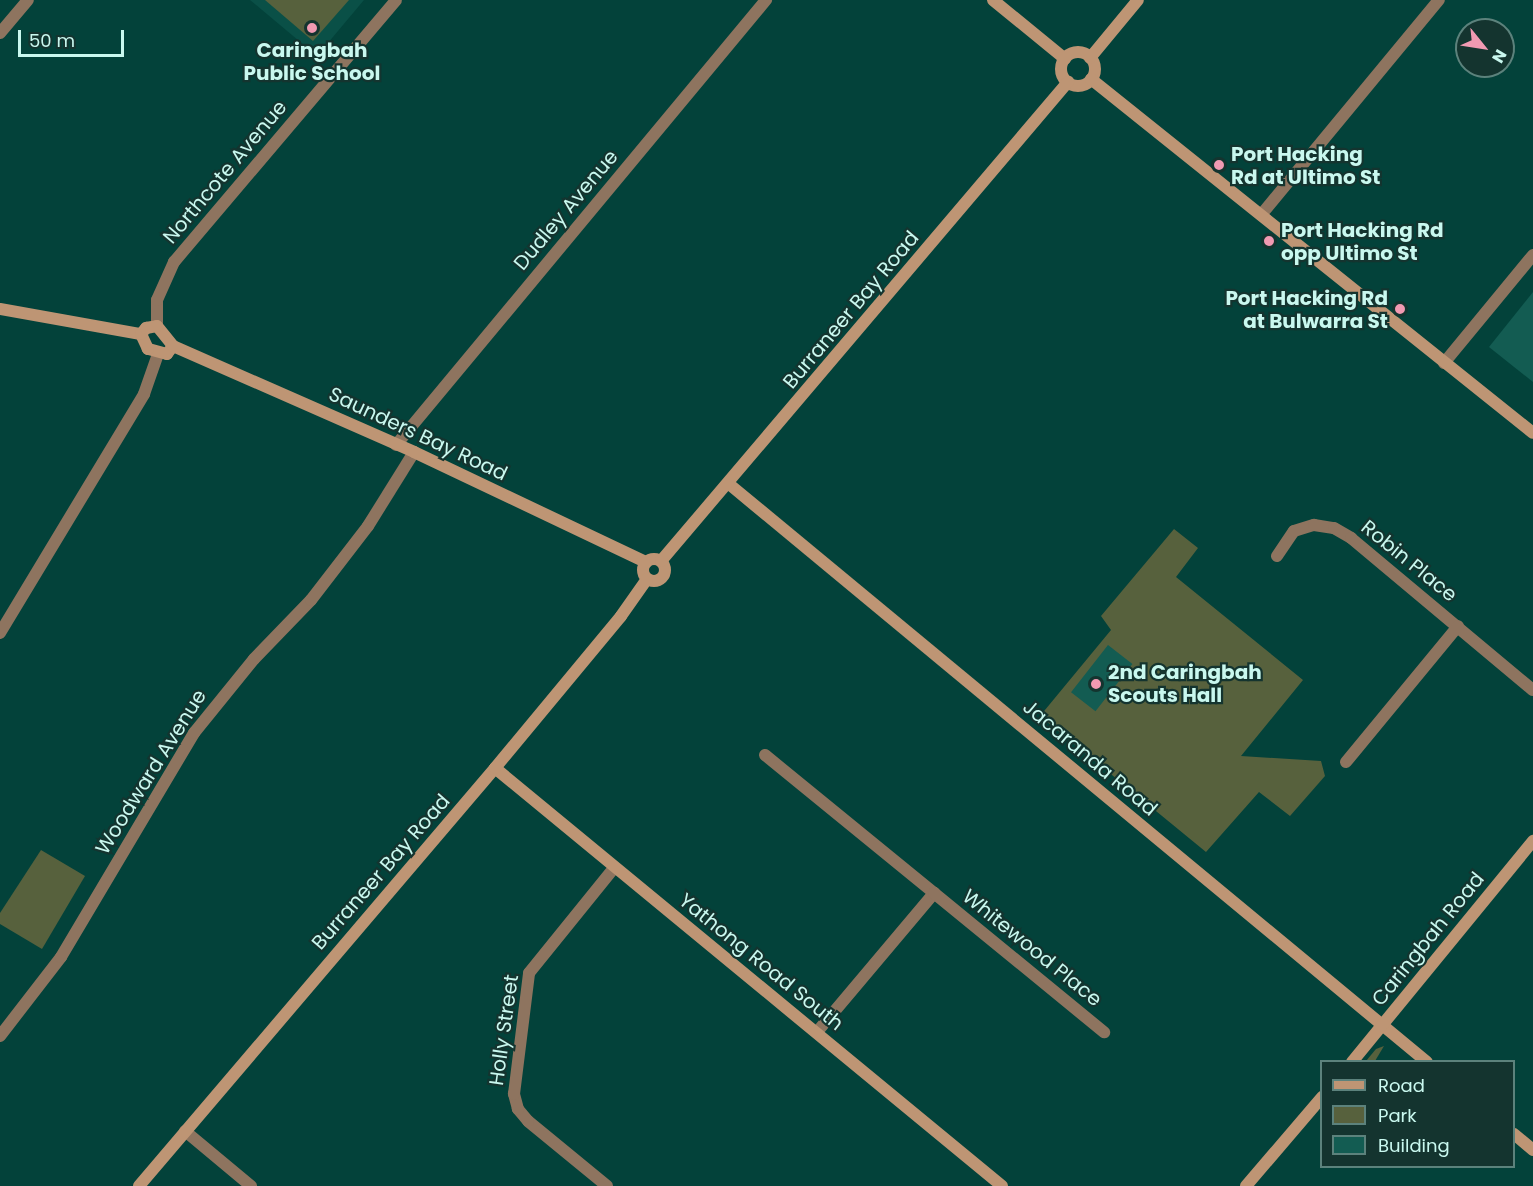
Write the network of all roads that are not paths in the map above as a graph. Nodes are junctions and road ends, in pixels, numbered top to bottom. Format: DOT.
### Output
graph roads {
  1 [pos="28,0"];
  2 [pos="396,0"];
  3 [pos="766,0"];
  4 [pos="993,0"];
  5 [pos="1138,0"];
  6 [pos="1438,0"];
  7 [pos="0,33"];
  8 [pos="1065,58"];
  9 [pos="1090,58"];
  10 [pos="1091,79"];
  11 [pos="1068,82"];
  12 [pos="1261,215"];
  13 [pos="1533,255"];
  14 [pos="0,309"];
  15 [pos="157,326"];
  16 [pos="141,334"];
  17 [pos="173,346"];
  18 [pos="158,354"];
  19 [pos="1444,363"];
  20 [pos="1533,433"];
  21 [pos="396,445"];
  22 [pos="414,452"];
  23 [pos="729,484"];
  24 [pos="1277,556"];
  25 [pos="661,561"];
  26 [pos="646,562"];
  27 [pos="647,579"];
  28 [pos="1458,626"];
  29 [pos="0,633"];
  30 [pos="1533,690"];
  31 [pos="765,755"];
  32 [pos="1346,762"];
  33 [pos="495,768"];
  34 [pos="1533,841"];
  35 [pos="614,868"];
  36 [pos="934,893"];
  37 [pos="1383,1025"];
  38 [pos="817,1032"];
  39 [pos="1104,1032"];
  40 [pos="0,1036"];
  41 [pos="1354,1060"];
  42 [pos="1425,1060"];
  43 [pos="1320,1099"];
  44 [pos="185,1131"];
  45 [pos="1515,1135"];
  46 [pos="1533,1150"];
  47 [pos="139,1186"];
  48 [pos="251,1186"];
  49 [pos="607,1186"];
  50 [pos="1002,1186"];
  51 [pos="1246,1186"];
  1 -- 7 [label="street"];
  2 -- 15 [label="street, Northcote Avenue"];
  3 -- 21 [label="street, Dudley Avenue"];
  4 -- 8 [label="street"];
  5 -- 9 [label="street"];
  6 -- 12 [label="street"];
  8 -- 9 [label="street"];
  8 -- 11 [label="street"];
  9 -- 10 [label="street"];
  10 -- 11 [label="street"];
  10 -- 12 [label="street"];
  11 -- 23 [label="street, Burraneer Bay Road"];
  12 -- 19 [label="street"];
  13 -- 19 [label="street"];
  14 -- 16 [label="street"];
  15 -- 16 [label="street"];
  15 -- 17 [label="street"];
  16 -- 18 [label="street"];
  17 -- 18 [label="street"];
  17 -- 21 [label="street, Saunders Bay Road"];
  18 -- 29 [label="street"];
  19 -- 20 [label="street"];
  21 -- 22 [label="street, Saunders Bay Road"];
  22 -- 26 [label="street, Saunders Bay Road"];
  22 -- 40 [label="street, Woodward Avenue"];
  23 -- 25 [label="street, Burraneer Bay Road"];
  23 -- 37 [label="street, Jacaranda Road"];
  24 -- 28 [label="street, Robin Place"];
  25 -- 26 [label="street"];
  25 -- 27 [label="street"];
  26 -- 27 [label="street"];
  27 -- 33 [label="street, Burraneer Bay Road"];
  28 -- 30 [label="street, Robin Place"];
  28 -- 32 [label="street, Robin Place"];
  31 -- 36 [label="street, Whitewood Place"];
  33 -- 35 [label="street, Yathong Road South"];
  33 -- 44 [label="street, Burraneer Bay Road"];
  34 -- 37 [label="street, Caringbah Road"];
  35 -- 38 [label="street, Yathong Road South"];
  35 -- 49 [label="street, Holly Street"];
  36 -- 38 [label="street, Whitewood Place"];
  36 -- 39 [label="street, Whitewood Place"];
  37 -- 41 [label="street, Caringbah Road"];
  37 -- 42 [label="street, Jacaranda Road"];
  38 -- 50 [label="street, Yathong Road South"];
  43 -- 51 [label="street"];
  44 -- 47 [label="street, Burraneer Bay Road"];
  44 -- 48 [label="street"];
  45 -- 46 [label="street"];
}
